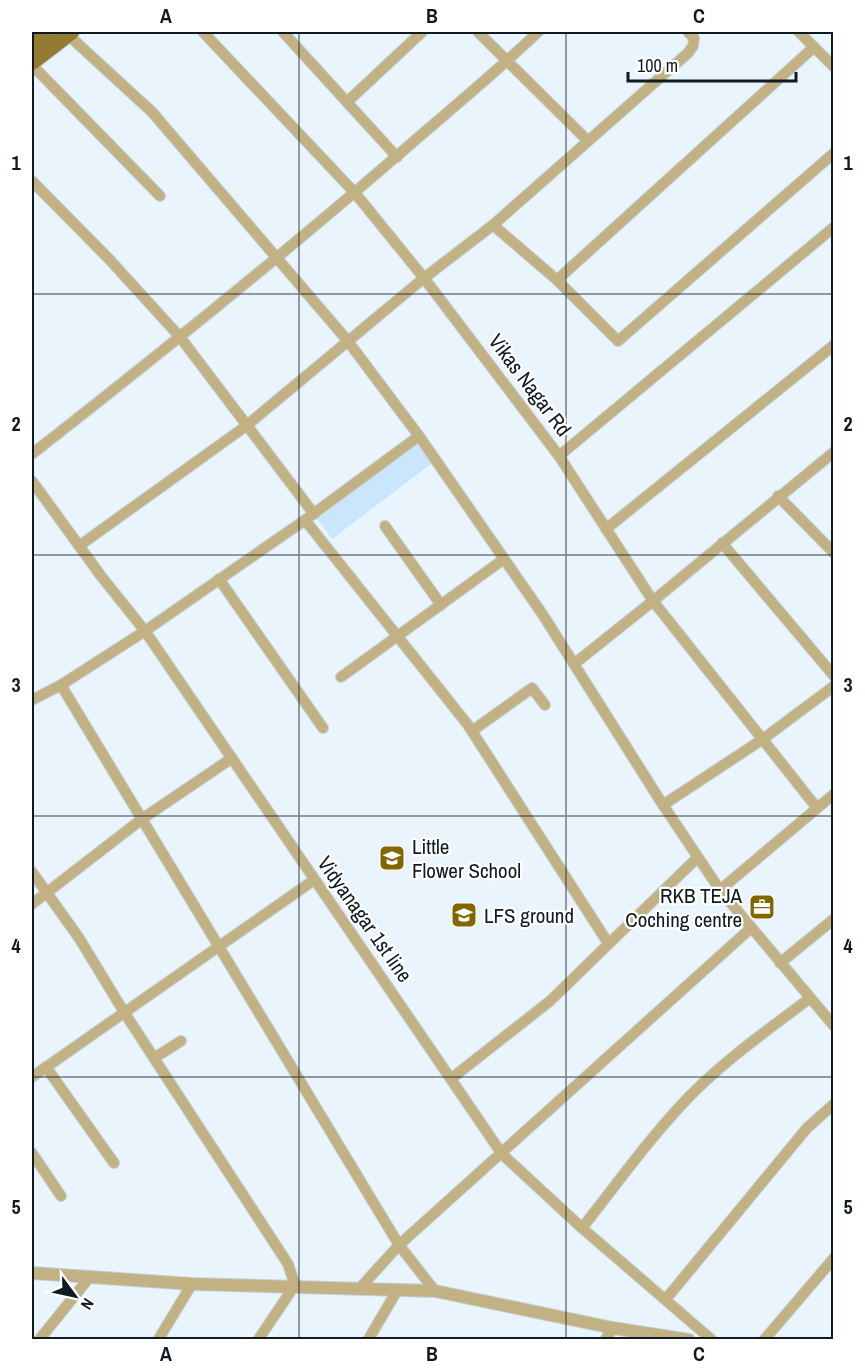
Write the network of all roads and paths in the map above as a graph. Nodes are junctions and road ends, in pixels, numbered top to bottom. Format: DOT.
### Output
graph roads {
  1 [pos="46,32"];
  2 [pos="68,32"];
  3 [pos="203,32"];
  4 [pos="284,32"];
  5 [pos="422,32"];
  6 [pos="478,32"];
  7 [pos="538,32"];
  8 [pos="688,32"];
  9 [pos="799,32"];
  10 [pos="32,44"];
  11 [pos="814,47"];
  12 [pos="507,61"];
  13 [pos="32,64"];
  14 [pos="834,67"];
  15 [pos="347,102"];
  16 [pos="588,141"];
  17 [pos="834,153"];
  18 [pos="397,156"];
  19 [pos="32,181"];
  20 [pos="355,193"];
  21 [pos="160,196"];
  22 [pos="493,225"];
  23 [pos="834,227"];
  24 [pos="278,257"];
  25 [pos="424,278"];
  26 [pos="557,280"];
  27 [pos="180,338"];
  28 [pos="347,340"];
  29 [pos="834,345"];
  30 [pos="246,426"];
  31 [pos="418,436"];
  32 [pos="834,452"];
  33 [pos="32,454"];
  34 [pos="559,456"];
  35 [pos="32,481"];
  36 [pos="778,496"];
  37 [pos="310,517"];
  38 [pos="385,526"];
  39 [pos="606,529"];
  40 [pos="722,543"];
  41 [pos="79,546"];
  42 [pos="834,553"];
  43 [pos="504,559"];
  44 [pos="219,579"];
  45 [pos="653,601"];
  46 [pos="441,605"];
  47 [pos="145,632"];
  48 [pos="398,636"];
  49 [pos="574,664"];
  50 [pos="834,676"];
  51 [pos="341,677"];
  52 [pos="61,685"];
  53 [pos="834,686"];
  54 [pos="32,700"];
  55 [pos="545,705"];
  56 [pos="323,728"];
  57 [pos="472,731"];
  58 [pos="763,740"];
  59 [pos="232,758"];
  60 [pos="834,794"];
  61 [pos="663,806"];
  62 [pos="817,808"];
  63 [pos="142,819"];
  64 [pos="697,858"];
  65 [pos="32,872"];
  66 [pos="314,880"];
  67 [pos="720,890"];
  68 [pos="46,892"];
  69 [pos="32,904"];
  70 [pos="834,919"];
  71 [pos="751,928"];
  72 [pos="608,943"];
  73 [pos="219,947"];
  74 [pos="780,963"];
  75 [pos="810,998"];
  76 [pos="124,1012"];
  77 [pos="834,1026"];
  78 [pos="181,1041"];
  79 [pos="154,1058"];
  80 [pos="46,1067"];
  81 [pos="32,1077"];
  82 [pos="452,1078"];
  83 [pos="834,1104"];
  84 [pos="32,1154"];
  85 [pos="502,1154"];
  86 [pos="114,1163"];
  87 [pos="61,1196"];
  88 [pos="582,1228"];
  89 [pos="399,1245"];
  90 [pos="834,1258"];
  91 [pos="32,1273"];
  92 [pos="89,1278"];
  93 [pos="192,1284"];
  94 [pos="295,1286"];
  95 [pos="360,1288"];
  96 [pos="398,1289"];
  97 [pos="435,1291"];
  98 [pos="666,1299"];
  99 [pos="613,1328"];
  100 [pos="39,1340"];
  101 [pos="158,1340"];
  102 [pos="258,1340"];
  103 [pos="368,1340"];
  104 [pos="605,1340"];
  105 [pos="689,1340"];
  106 [pos="712,1340"];
  107 [pos="764,1340"];
  1 -- 10 [label="main road"];
  2 -- 13 [label="main road"];
  2 -- 24 [label="street"];
  3 -- 20 [label="street, Vikas Nagar Rd"];
  4 -- 15 [label="street"];
  5 -- 15 [label="street"];
  6 -- 12 [label="street"];
  7 -- 12 [label="street"];
  8 -- 16 [label="street"];
  9 -- 11 [label="street"];
  11 -- 14 [label="street"];
  11 -- 26 [label="street"];
  12 -- 16 [label="street"];
  12 -- 18 [label="street"];
  13 -- 21 [label="street"];
  15 -- 18 [label="street"];
  16 -- 22 [label="street"];
  17 -- 26 [label="street"];
  18 -- 20 [label="street"];
  19 -- 27 [label="street"];
  20 -- 24 [label="street"];
  20 -- 25 [label="street, Vikas Nagar Rd"];
  22 -- 25 [label="street"];
  22 -- 26 [label="street"];
  23 -- 34 [label="street"];
  24 -- 27 [label="street"];
  24 -- 28 [label="street"];
  25 -- 28 [label="street"];
  25 -- 34 [label="street, Vikas Nagar Rd"];
  27 -- 30 [label="street"];
  27 -- 33 [label="street"];
  28 -- 30 [label="street"];
  28 -- 31 [label="street"];
  29 -- 39 [label="street"];
  30 -- 37 [label="street"];
  30 -- 41 [label="street"];
  31 -- 37 [label="street"];
  31 -- 43 [label="street"];
  32 -- 36 [label="street"];
  34 -- 39 [label="street, Vikas Nagar Rd"];
  35 -- 41 [label="street, Vidyanagar 1st line"];
  36 -- 40 [label="street"];
  36 -- 42 [label="street"];
  37 -- 44 [label="street"];
  37 -- 48 [label="street"];
  38 -- 46 [label="street"];
  39 -- 45 [label="street, Vikas Nagar Rd"];
  40 -- 45 [label="street"];
  40 -- 50 [label="street"];
  41 -- 47 [label="street, Vidyanagar 1st line"];
  43 -- 46 [label="street"];
  43 -- 49 [label="street"];
  44 -- 47 [label="street"];
  44 -- 56 [label="street"];
  45 -- 49 [label="street"];
  45 -- 58 [label="street, Vikas Nagar Rd"];
  46 -- 48 [label="street"];
  47 -- 52 [label="street"];
  47 -- 59 [label="street, Vidyanagar 1st line"];
  48 -- 51 [label="street"];
  48 -- 57 [label="street"];
  49 -- 61 [label="street"];
  52 -- 54 [label="street"];
  52 -- 63 [label="street"];
  53 -- 58 [label="street"];
  55 -- 57 [label="street"];
  57 -- 72 [label="street"];
  58 -- 61 [label="street"];
  58 -- 62 [label="street, Vikas Nagar Rd"];
  59 -- 63 [label="street"];
  59 -- 66 [label="street, Vidyanagar 1st line"];
  60 -- 62 [label="street"];
  61 -- 64 [label="street"];
  62 -- 67 [label="street"];
  63 -- 68 [label="street"];
  63 -- 73 [label="street"];
  64 -- 67 [label="street"];
  64 -- 72 [label="street"];
  65 -- 68 [label="street"];
  66 -- 73 [label="street"];
  66 -- 82 [label="street, Vidyanagar 1st line"];
  67 -- 71 [label="street"];
  68 -- 69 [label="street"];
  68 -- 76 [label="street"];
  70 -- 74 [label="street"];
  71 -- 74 [label="street"];
  71 -- 85 [label="street"];
  72 -- 82 [label="street"];
  73 -- 76 [label="street"];
  73 -- 89 [label="street"];
  74 -- 75 [label="street"];
  75 -- 77 [label="street"];
  75 -- 88 [label="street"];
  76 -- 79 [label="street"];
  76 -- 80 [label="street"];
  78 -- 79 [label="street"];
  79 -- 94 [label="street"];
  80 -- 81 [label="street"];
  80 -- 86 [label="street"];
  82 -- 85 [label="street, Vidyanagar 1st line"];
  83 -- 98 [label="street"];
  84 -- 87 [label="street"];
  85 -- 88 [label="street, Vidyanagar 1st line"];
  85 -- 89 [label="street"];
  88 -- 98 [label="street, Vidyanagar 1st line"];
  89 -- 95 [label="street"];
  89 -- 97 [label="street"];
  90 -- 107 [label="street"];
  91 -- 92 [label="street"];
  92 -- 93 [label="street"];
  92 -- 100 [label="street"];
  93 -- 94 [label="street"];
  93 -- 101 [label="street"];
  94 -- 95 [label="street"];
  94 -- 102 [label="street"];
  95 -- 96 [label="street"];
  96 -- 97 [label="street"];
  96 -- 103 [label="street"];
  97 -- 99 [label="street"];
  98 -- 106 [label="street, Vidyanagar 1st line"];
  99 -- 104 [label="street"];
  99 -- 105 [label="street"];
}
